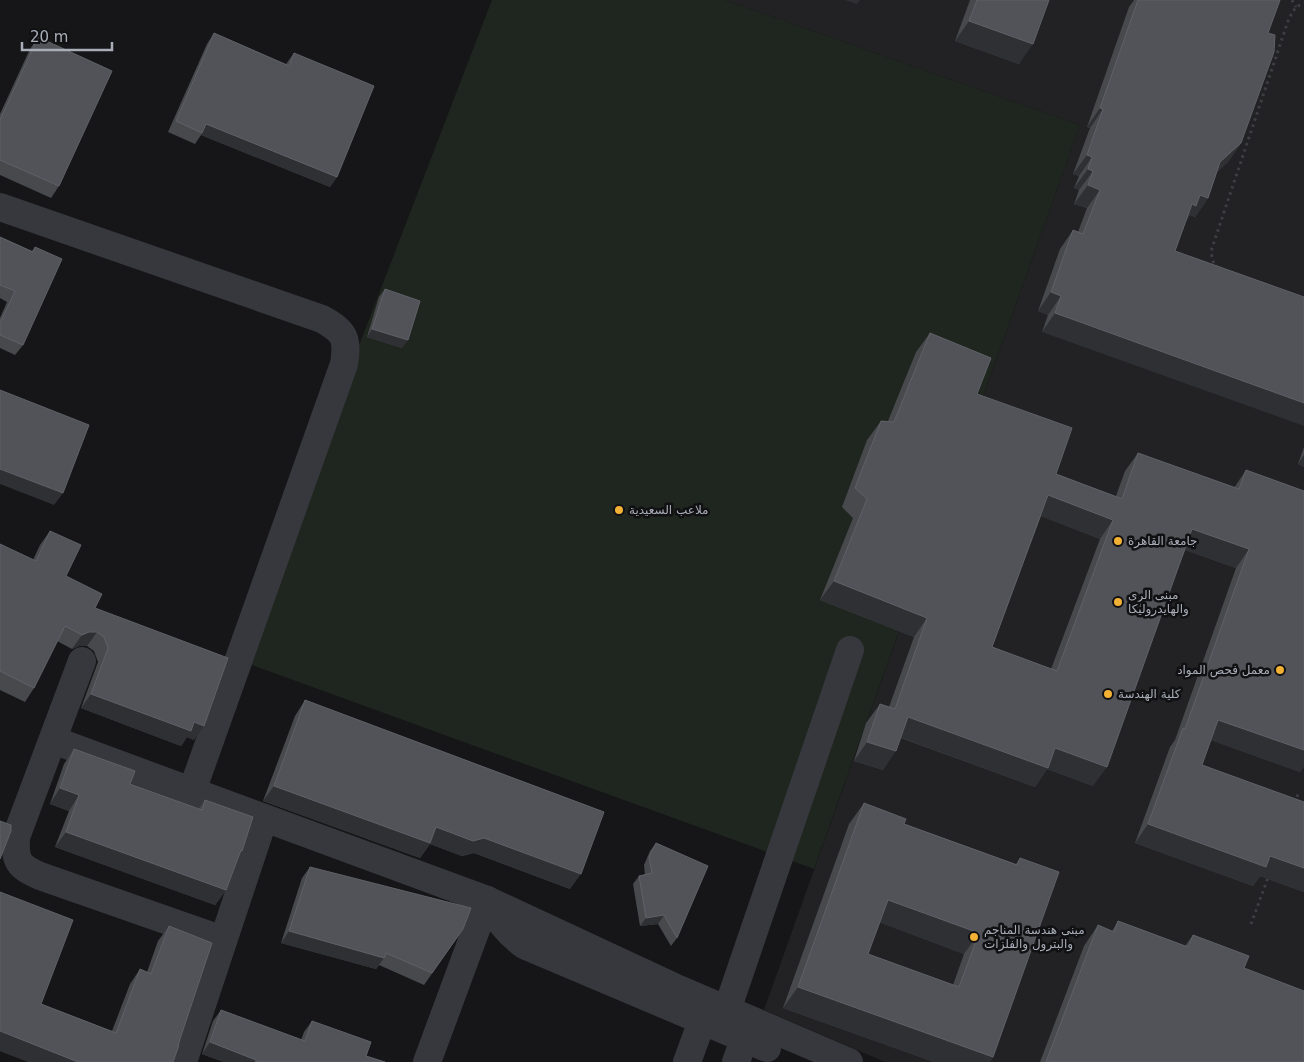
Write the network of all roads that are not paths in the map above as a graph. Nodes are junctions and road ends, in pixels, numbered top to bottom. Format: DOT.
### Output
graph roads {
  1 [pos="0,206"];
  2 [pos="850,650"];
  3 [pos="82,661"];
  4 [pos="52,740"];
  5 [pos="192,791"];
  6 [pos="264,818"];
  7 [pos="487,900"];
  8 [pos="223,940"];
  9 [pos="702,1021"];
  10 [pos="740,1033"];
  11 [pos="183,1062"];
  12 [pos="427,1062"];
  13 [pos="687,1062"];
  14 [pos="800,1062"];
  15 [pos="849,1062"];
  1 -- 5 [label="lane"];
  2 -- 10 [label="lane"];
  3 -- 4 [label="lane"];
  4 -- 5 [label="lane"];
  4 -- 8 [label="lane"];
  5 -- 6 [label="lane"];
  6 -- 7 [label="lane"];
  6 -- 8 [label="lane"];
  7 -- 9 [label="lane"];
  7 -- 10 [label="lane"];
  7 -- 12 [label="lane"];
  8 -- 11 [label="lane"];
  9 -- 10 [label="lane"];
  9 -- 13 [label="lane"];
  10 -- 14 [label="lane"];
  10 -- 15 [label="lane"];
}
